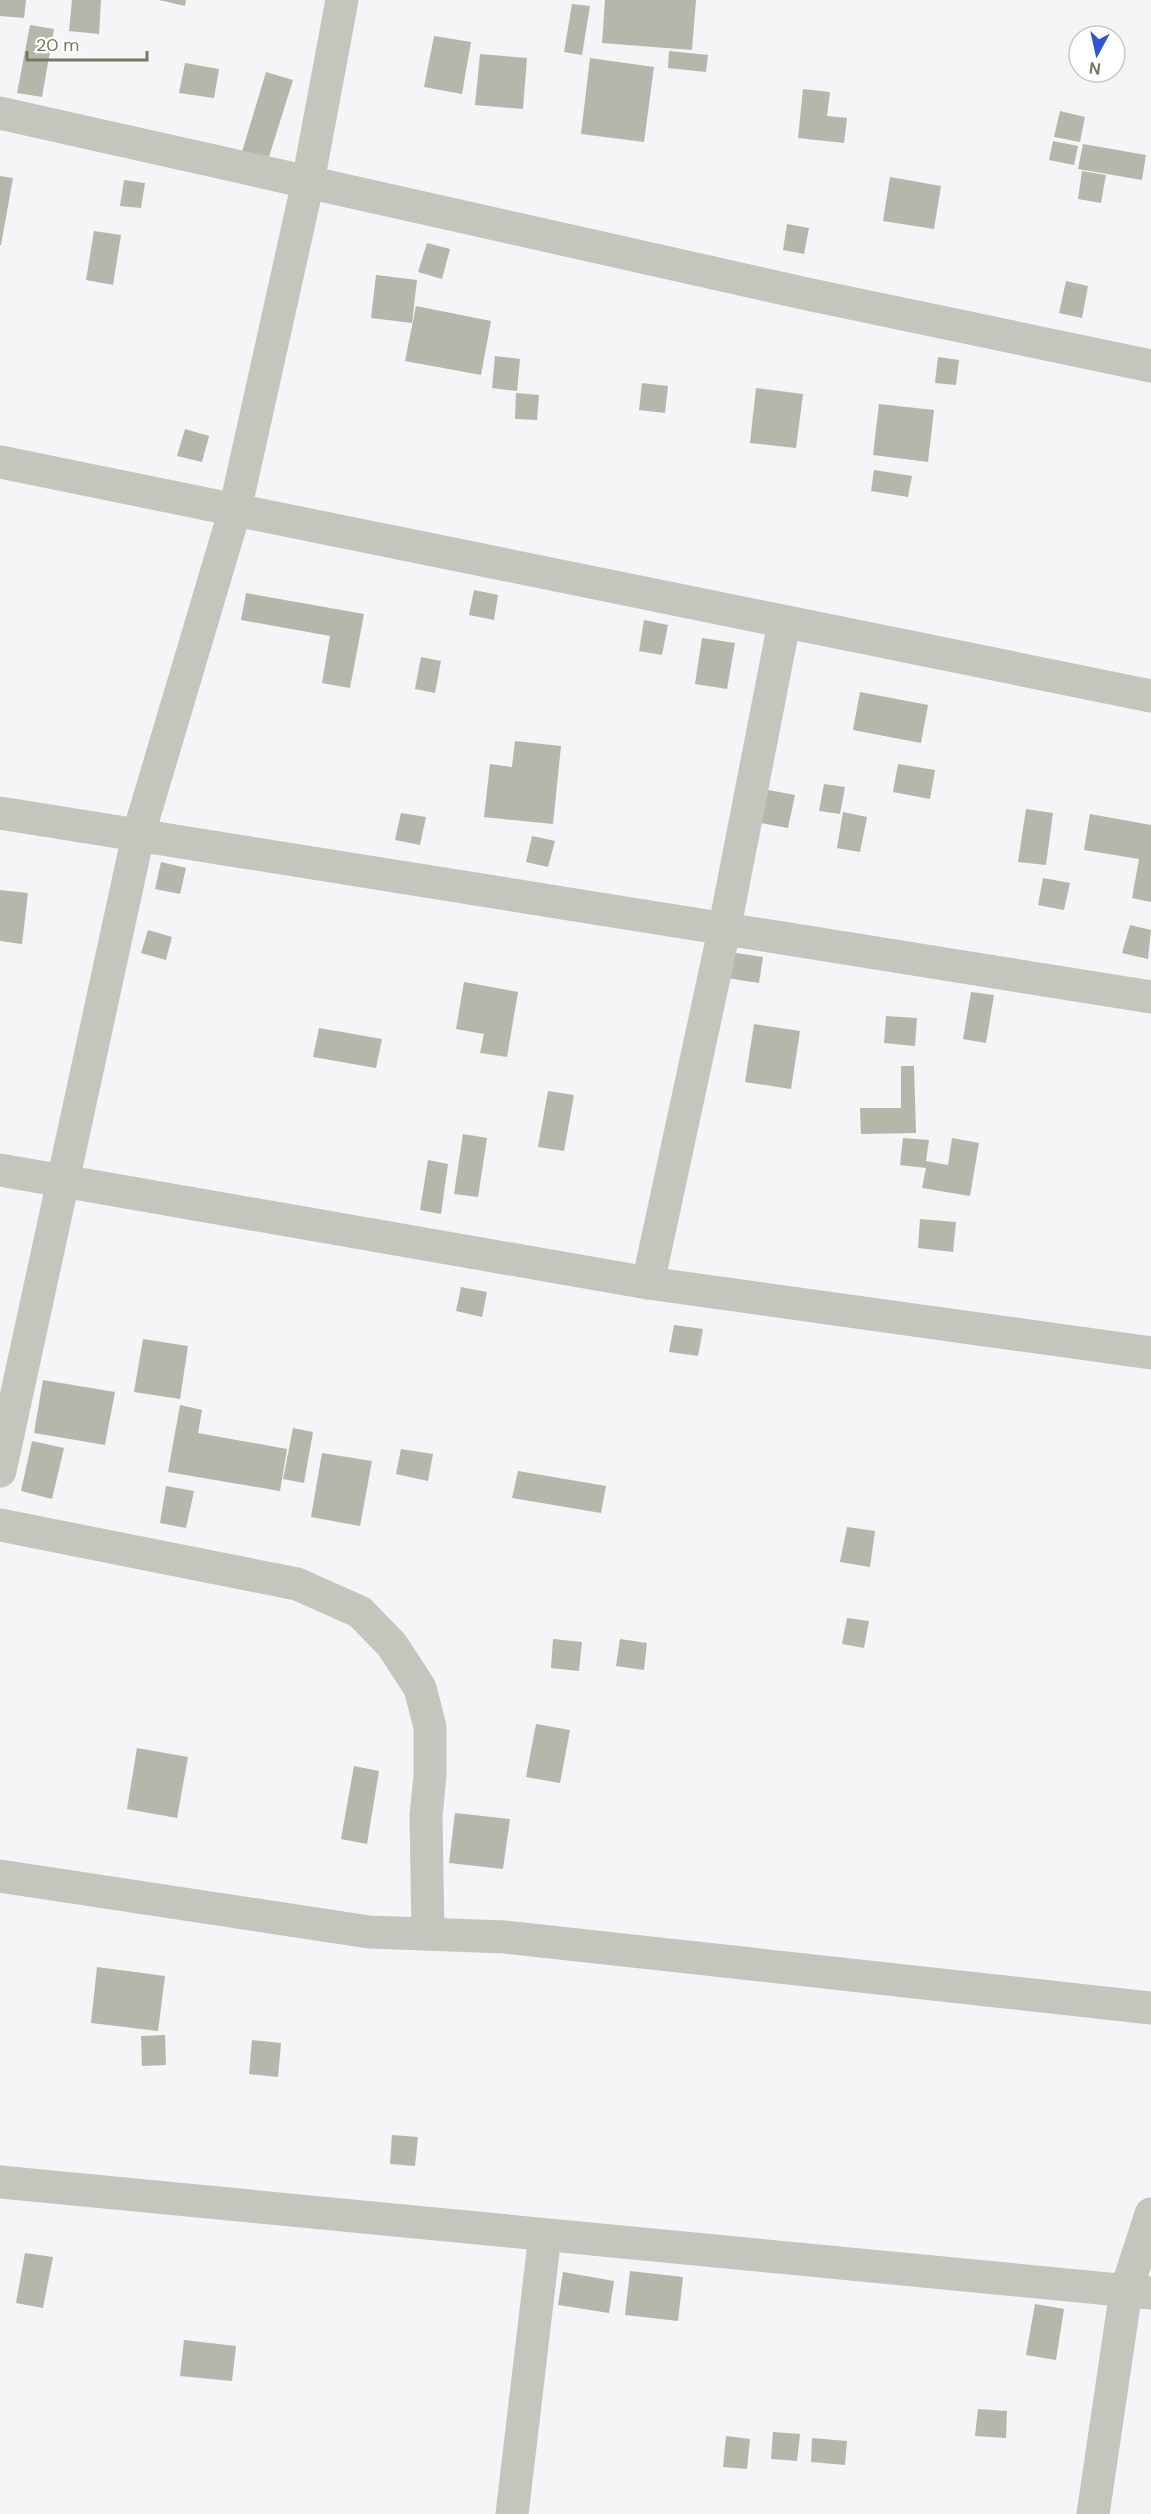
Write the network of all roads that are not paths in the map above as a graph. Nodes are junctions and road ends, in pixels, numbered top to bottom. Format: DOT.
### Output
graph roads {
  1 [pos="342,0"];
  2 [pos="0,113"];
  3 [pos="308,182"];
  4 [pos="1151,366"];
  5 [pos="0,462"];
  6 [pos="235,510"];
  7 [pos="784,623"];
  8 [pos="1151,696"];
  9 [pos="0,813"];
  10 [pos="138,836"];
  11 [pos="724,931"];
  12 [pos="1151,997"];
  13 [pos="0,1170"];
  14 [pos="63,1181"];
  15 [pos="648,1283"];
  16 [pos="1151,1353"];
  17 [pos="0,1471"];
  18 [pos="0,1526"];
  19 [pos="0,1876"];
  20 [pos="428,1934"];
  21 [pos="1151,2008"];
  22 [pos="0,2182"];
  23 [pos="1151,2214"];
  24 [pos="545,2235"];
  25 [pos="1138,2292"];
  26 [pos="512,2514"];
  27 [pos="1093,2514"];
  1 -- 3 [label="street"];
  2 -- 3 [label="street"];
  3 -- 4 [label="street"];
  3 -- 6 [label="street"];
  5 -- 6 [label="street"];
  6 -- 7 [label="street"];
  6 -- 10 [label="street"];
  7 -- 8 [label="street"];
  7 -- 11 [label="street"];
  9 -- 10 [label="street"];
  10 -- 11 [label="street"];
  10 -- 14 [label="street"];
  11 -- 12 [label="street"];
  11 -- 15 [label="street"];
  13 -- 14 [label="street"];
  14 -- 15 [label="street"];
  14 -- 17 [label="street"];
  15 -- 16 [label="street"];
  18 -- 20 [label="street"];
  19 -- 20 [label="street"];
  20 -- 21 [label="street"];
  22 -- 24 [label="street"];
  23 -- 25 [label="street"];
  24 -- 25 [label="street"];
  24 -- 26 [label="street"];
  25 -- 27 [label="street"];
}
